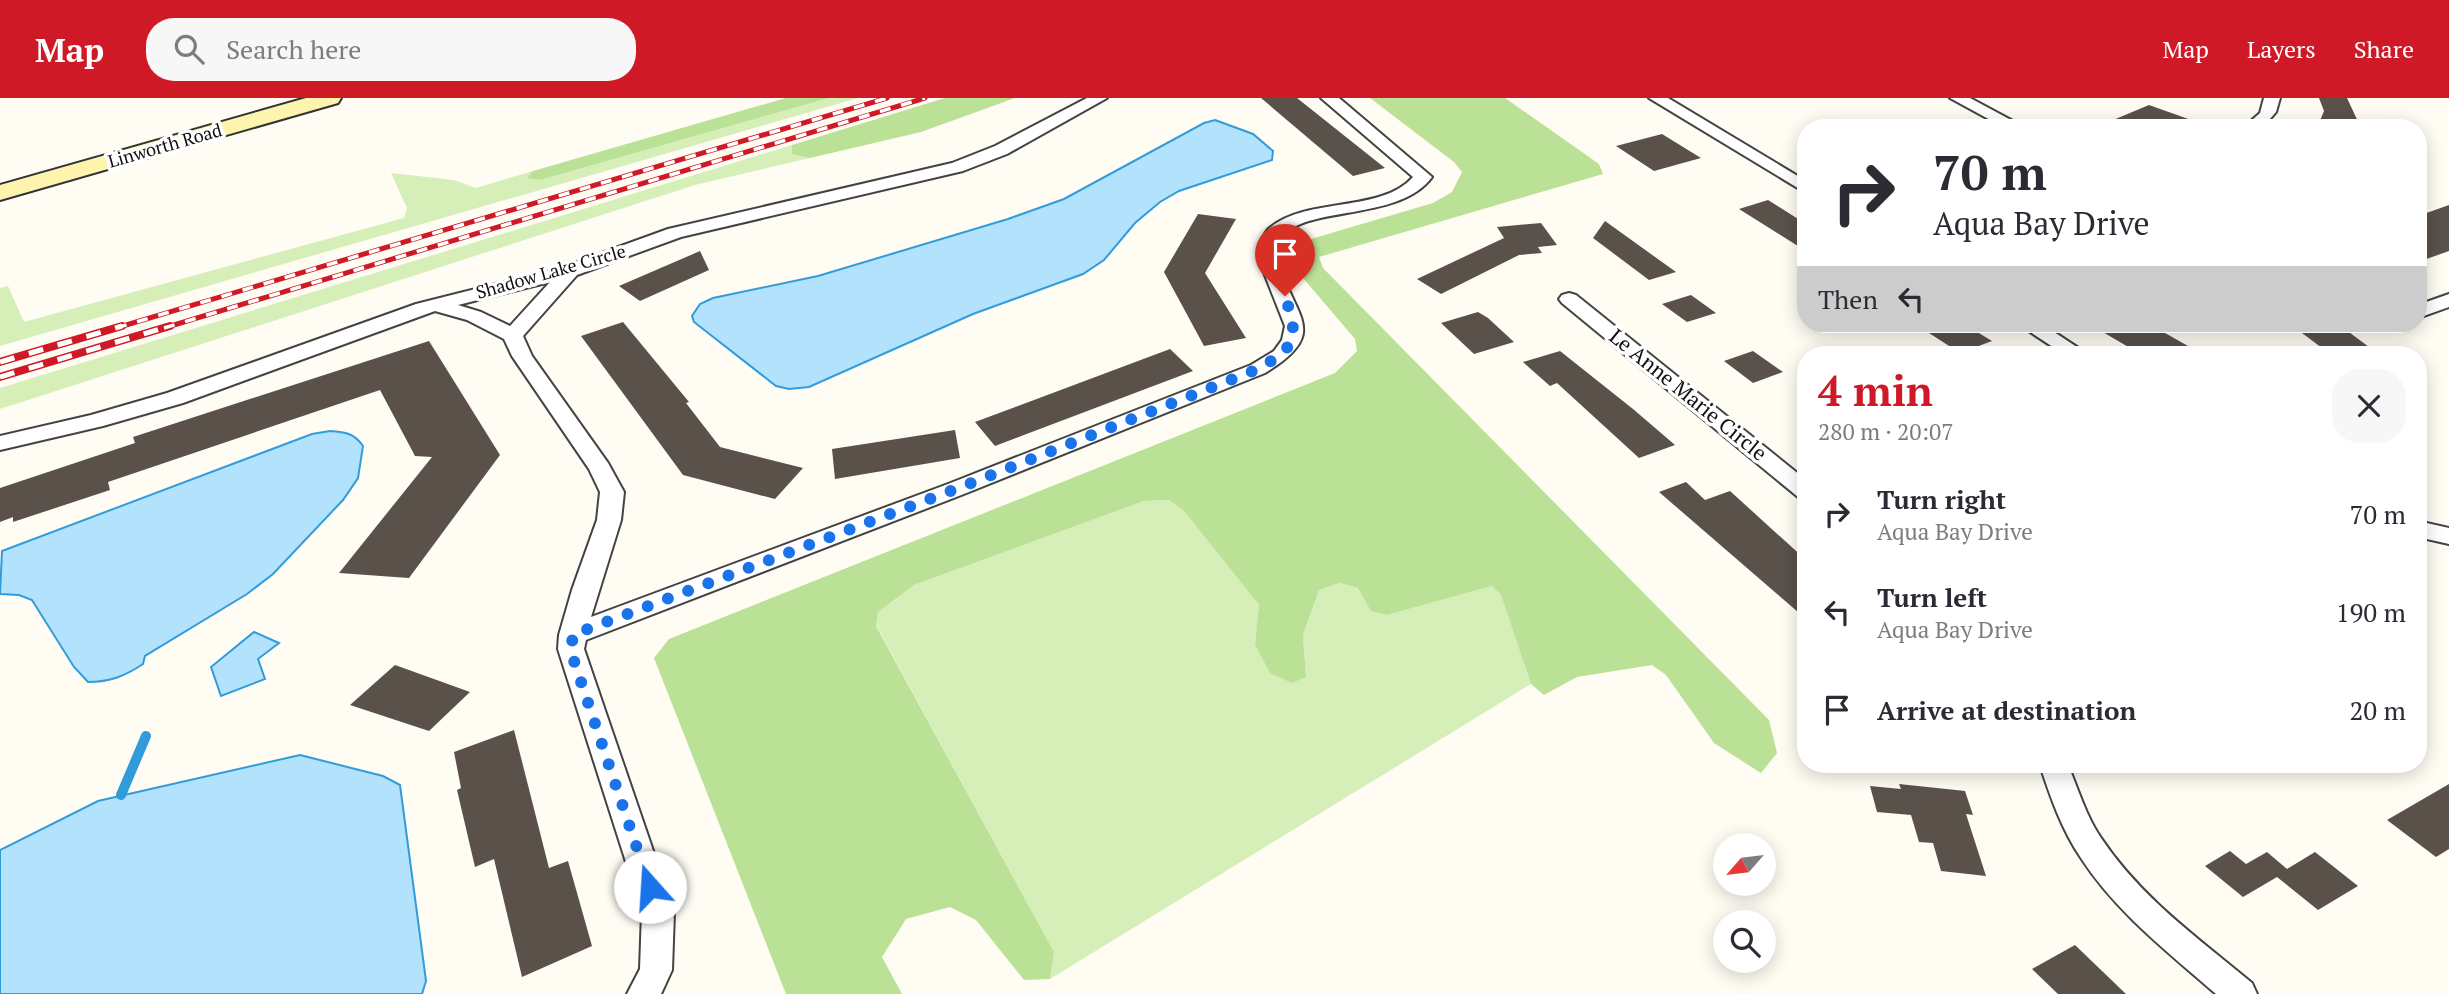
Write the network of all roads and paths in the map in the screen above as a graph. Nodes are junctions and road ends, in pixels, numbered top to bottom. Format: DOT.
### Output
graph roads {
  1 [pos="330,98"];
  2 [pos="1099,98"];
  3 [pos="1329,98"];
  4 [pos="1657,98"];
  5 [pos="1958,98"];
  6 [pos="2272,98"];
  7 [pos="2000,119"];
  8 [pos="2265,119"];
  9 [pos="1797,183"];
  10 [pos="0,193"];
  11 [pos="570,271"];
  12 [pos="1569,299"];
  13 [pos="2449,300"];
  14 [pos="436,305"];
  15 [pos="2427,309"];
  16 [pos="2043,333"];
  17 [pos="513,335"];
  18 [pos="2064,346"];
  19 [pos="0,443"];
  20 [pos="1797,485"];
  21 [pos="2427,531"];
  22 [pos="2449,536"];
  23 [pos="572,635"];
  24 [pos="2057,773"];
  25 [pos="644,994"];
  26 [pos="2240,994"];
  1 -- 10 [label="main road, Linworth Road"];
  2 -- 11 [label="street, Shadow Lake Circle"];
  3 -- 23 [label="street"];
  4 -- 9 [label="street"];
  5 -- 7 [label="street"];
  6 -- 8 [label="street"];
  11 -- 14 [label="street, Shadow Lake Circle"];
  11 -- 17 [label="street"];
  12 -- 20 [label="street, Le Anne Marie Circle"];
  13 -- 15 [label="street"];
  14 -- 17 [label="street"];
  14 -- 19 [label="street, Shadow Lake Circle"];
  16 -- 18 [label="street"];
  17 -- 23 [label="street"];
  21 -- 22 [label="street"];
  23 -- 25 [label="street"];
  24 -- 26 [label="street"];
}
